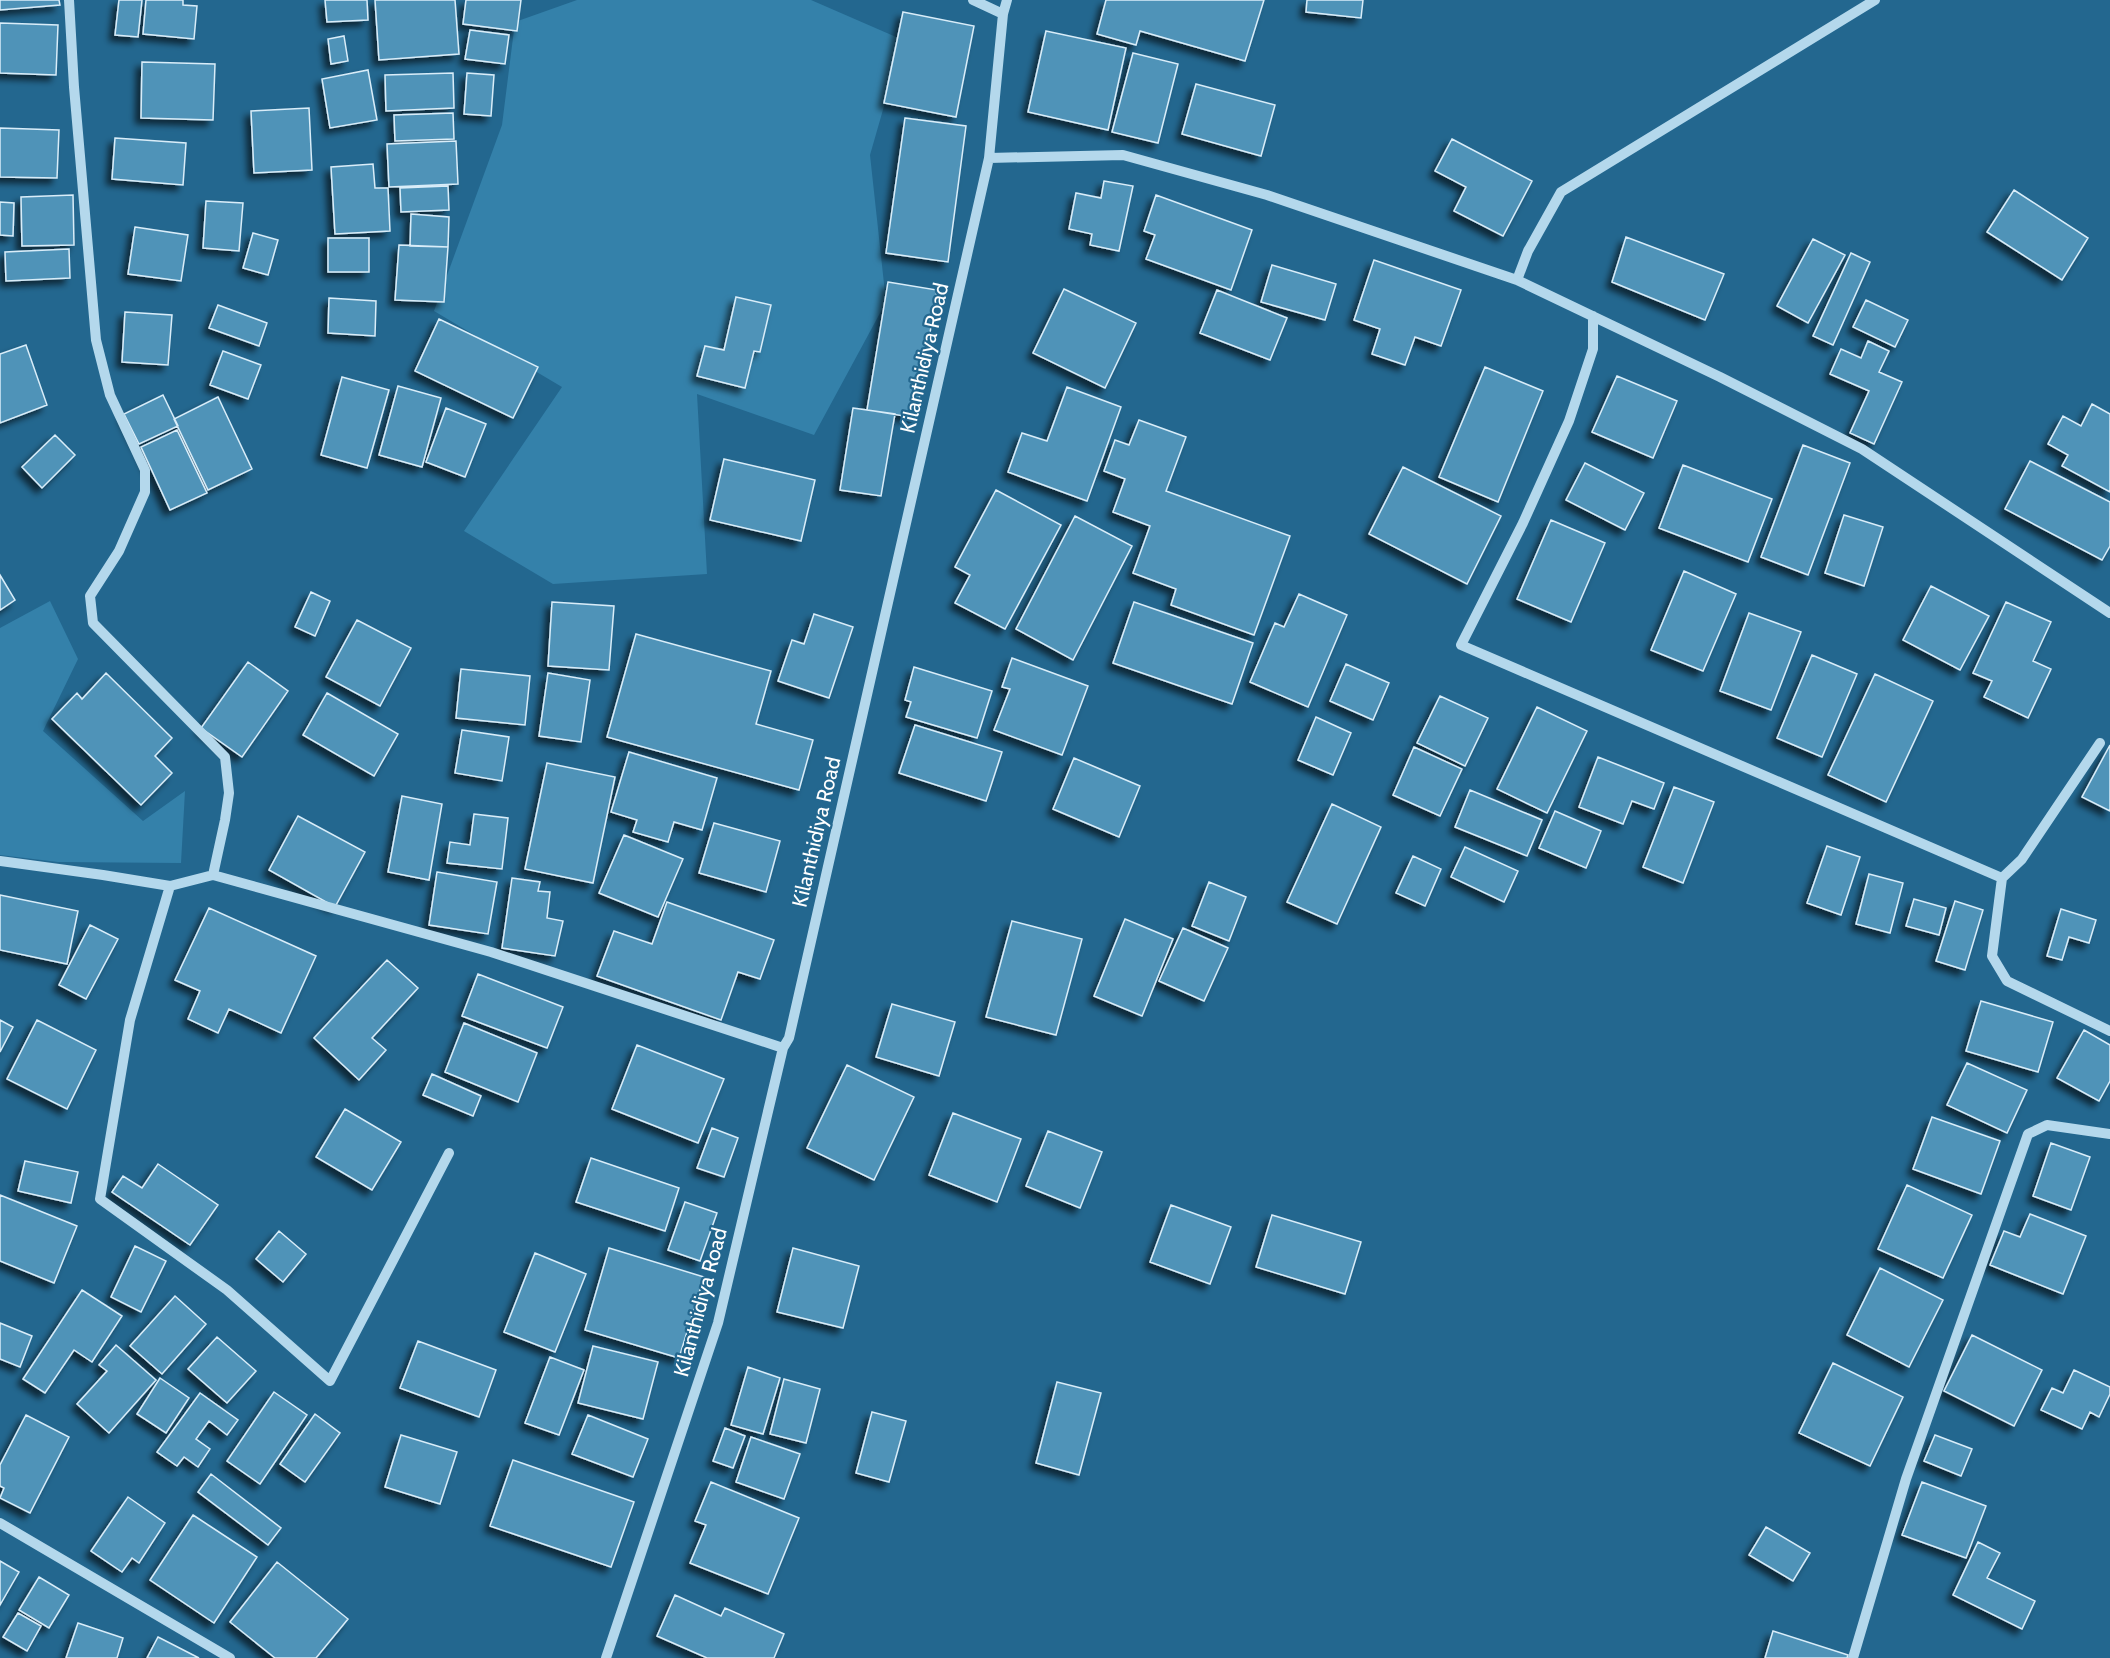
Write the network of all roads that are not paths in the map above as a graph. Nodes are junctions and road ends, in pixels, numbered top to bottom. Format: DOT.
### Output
graph roads {
  1 [pos="69,0"];
  2 [pos="973,0"];
  3 [pos="1007,0"];
  4 [pos="1875,0"];
  5 [pos="1003,14"];
  6 [pos="989,158"];
  7 [pos="1517,280"];
  8 [pos="1593,316"];
  9 [pos="2110,613"];
  10 [pos="2100,743"];
  11 [pos="0,861"];
  12 [pos="213,875"];
  13 [pos="2002,878"];
  14 [pos="170,886"];
  15 [pos="2110,1031"];
  16 [pos="783,1048"];
  17 [pos="2110,1134"];
  18 [pos="448,1153"];
  19 [pos="0,1522"];
  20 [pos="230,1658"];
  21 [pos="606,1658"];
  22 [pos="1853,1658"];
  1 -- 12 [label="street"];
  2 -- 5 [label="street"];
  3 -- 5 [label="street, Kilanthidiya Road"];
  4 -- 7 [label="street"];
  5 -- 6 [label="street, Kilanthidiya Road"];
  6 -- 7 [label="street"];
  6 -- 16 [label="street, Kilanthidiya Road"];
  7 -- 8 [label="street"];
  8 -- 9 [label="street"];
  8 -- 13 [label="street"];
  10 -- 13 [label="street"];
  11 -- 14 [label="street"];
  12 -- 14 [label="street"];
  12 -- 16 [label="street"];
  13 -- 15 [label="street"];
  14 -- 18 [label="street"];
  16 -- 21 [label="street, Kilanthidiya Road"];
  17 -- 22 [label="street"];
  19 -- 20 [label="street"];
}
